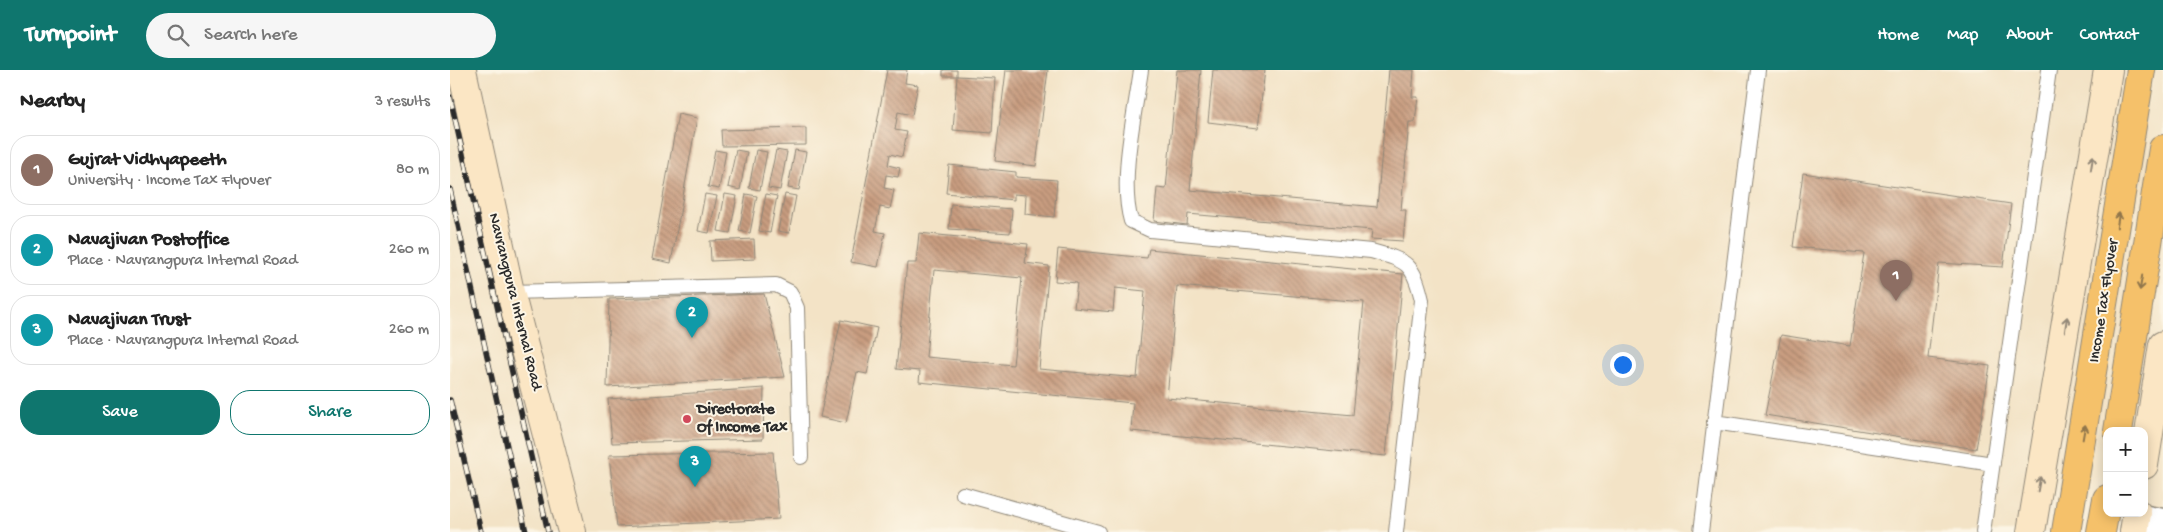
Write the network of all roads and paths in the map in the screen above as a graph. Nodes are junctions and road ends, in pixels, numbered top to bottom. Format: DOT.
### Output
graph roads {
  1 [pos="462,70"];
  2 [pos="1140,70"];
  3 [pos="1758,70"];
  4 [pos="2049,70"];
  5 [pos="2108,70"];
  6 [pos="2141,70"];
  7 [pos="2163,149"];
  8 [pos="510,292"];
  9 [pos="2163,345"];
  10 [pos="1714,422"];
  11 [pos="2119,427"];
  12 [pos="2148,440"];
  13 [pos="801,457"];
  14 [pos="1993,464"];
  15 [pos="963,494"];
  16 [pos="2104,517"];
  17 [pos="2136,521"];
  18 [pos="2163,522"];
  19 [pos="572,532"];
  20 [pos="1098,532"];
  21 [pos="1396,532"];
  22 [pos="1701,532"];
  23 [pos="1983,532"];
  24 [pos="2030,532"];
  25 [pos="2066,532"];
  26 [pos="2102,532"];
  1 -- 8 [label="main road, Navrangpura Internal Road"];
  2 -- 21 [label="lane"];
  3 -- 10 [label="lane"];
  4 -- 14 [label="lane"];
  24 -- 5 [label="main road, one-way"];
  25 -- 6 [label="main road, Income Tax Flyover, one-way"];
  7 -- 11 [label="main road, Income Tax Flyover, one-way"];
  8 -- 13 [label="lane"];
  8 -- 19 [label="main road, Navrangpura Internal Road"];
  9 -- 12 [label="main road"];
  10 -- 14 [label="lane"];
  10 -- 22 [label="lane"];
  14 -- 23 [label="lane"];
  15 -- 20 [label="lane"];
  16 -- 26 [label="main road"];
  17 -- 18 [label="street"];
}
